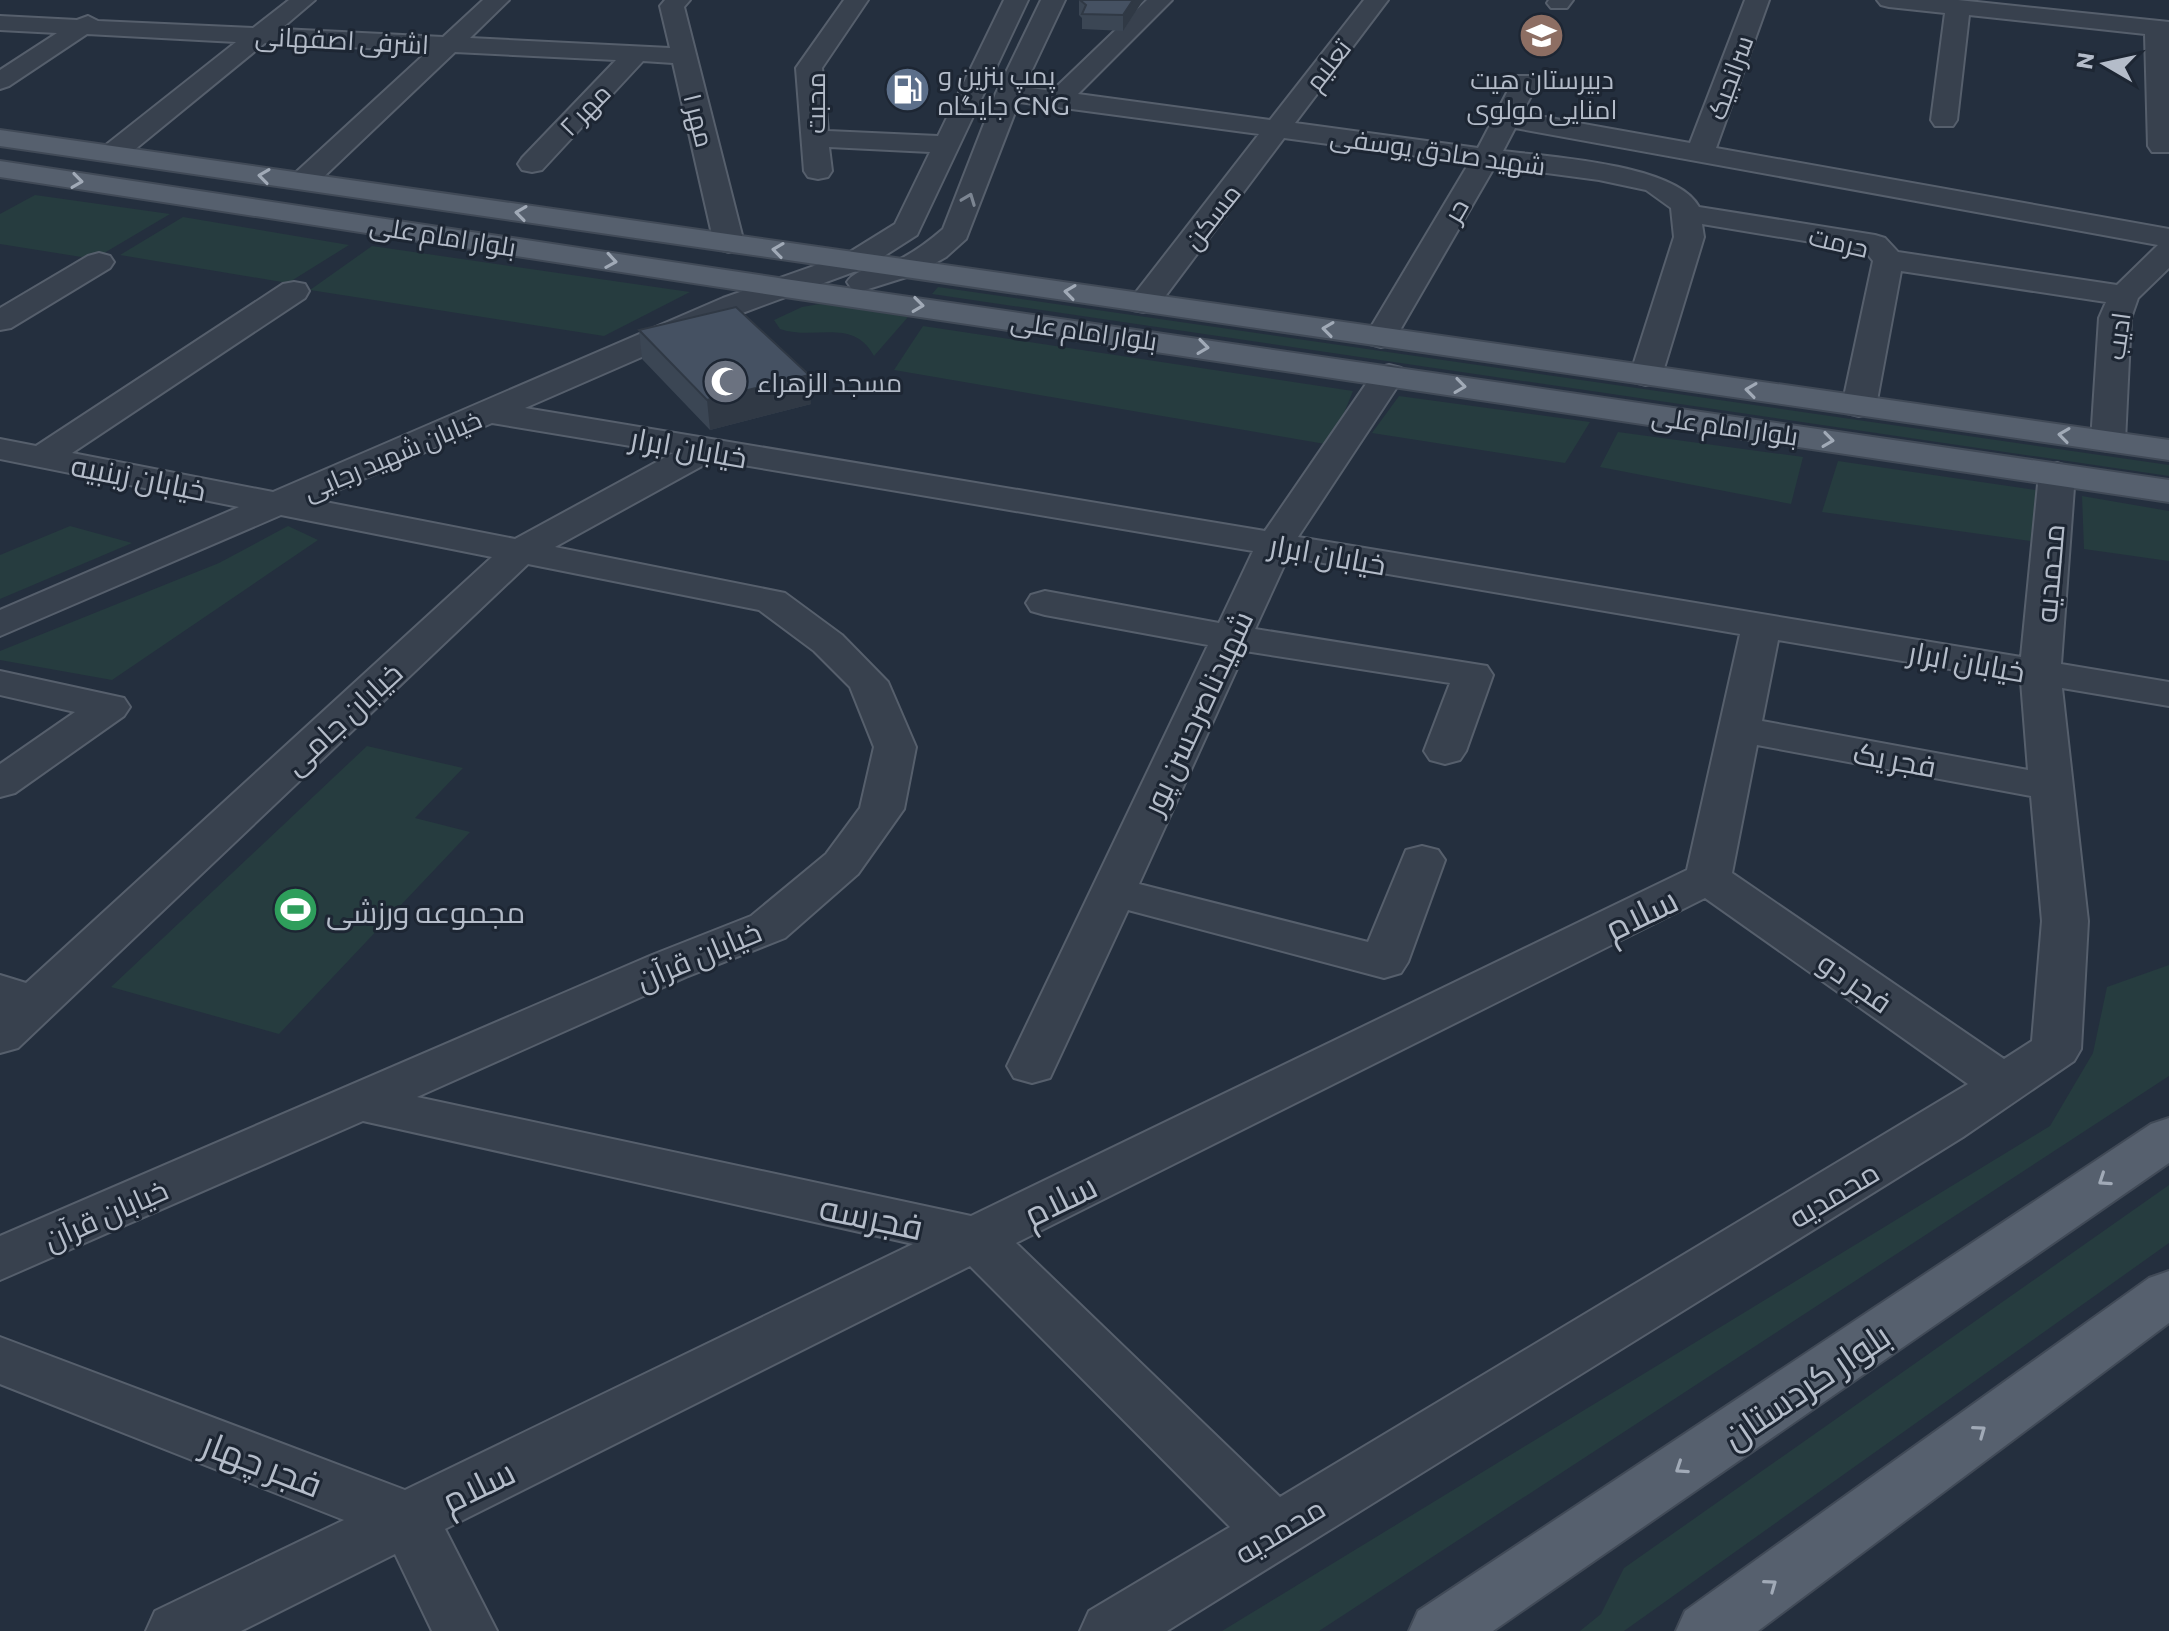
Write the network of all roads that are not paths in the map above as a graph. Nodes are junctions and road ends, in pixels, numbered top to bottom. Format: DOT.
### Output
graph roads {
  1 [pos="303,0"];
  2 [pos="497,0"];
  3 [pos="678,0"];
  4 [pos="856,0"];
  5 [pos="1016,0"];
  6 [pos="1053,0"];
  7 [pos="1160,0"];
  8 [pos="1376,0"];
  9 [pos="1757,0"];
  10 [pos="1889,0"];
  11 [pos="1919,2"];
  12 [pos="113,7"];
  13 [pos="1958,7"];
  14 [pos="0,23"];
  15 [pos="82,27"];
  16 [pos="2163,29"];
  17 [pos="261,35"];
  18 [pos="450,44"];
  19 [pos="637,53"];
  20 [pos="684,56"];
  21 [pos="0,81"];
  22 [pos="1526,81"];
  23 [pos="1009,93"];
  24 [pos="1059,99"];
  25 [pos="1506,118"];
  26 [pos="1944,120"];
  27 [pos="1277,129"];
  28 [pos="0,138"];
  29 [pos="814,138"];
  30 [pos="947,145"];
  31 [pos="2162,146"];
  32 [pos="1700,153"];
  33 [pos="112,154"];
  34 [pos="1487,156"];
  35 [pos="532,164"];
  36 [pos="0,169"];
  37 [pos="818,171"];
  38 [pos="303,181"];
  39 [pos="1686,213"];
  40 [pos="2169,238"];
  41 [pos="729,243"];
  42 [pos="2169,251"];
  43 [pos="1888,260"];
  44 [pos="856,261"];
  45 [pos="99,262"];
  46 [pos="905,268"];
  47 [pos="785,288"];
  48 [pos="294,291"];
  49 [pos="827,294"];
  50 [pos="2124,295"];
  51 [pos="1144,303"];
  52 [pos="734,305"];
  53 [pos="0,321"];
  54 [pos="1385,356"];
  55 [pos="1646,375"];
  56 [pos="1859,406"];
  57 [pos="488,412"];
  58 [pos="2108,441"];
  59 [pos="0,449"];
  60 [pos="707,449"];
  61 [pos="2169,450"];
  62 [pos="42,457"];
  63 [pos="2057,474"];
  64 [pos="2169,491"];
  65 [pos="279,503"];
  66 [pos="1275,544"];
  67 [pos="521,551"];
  68 [pos="0,593"];
  69 [pos="1045,603"];
  70 [pos="43,605"];
  71 [pos="0,624"];
  72 [pos="1761,626"];
  73 [pos="1231,637"];
  74 [pos="2040,672"];
  75 [pos="0,683"];
  76 [pos="2169,694"];
  77 [pos="1739,729"];
  78 [pos="1445,751"];
  79 [pos="0,784"];
  80 [pos="2051,787"];
  81 [pos="1422,860"];
  82 [pos="1708,878"];
  83 [pos="1113,892"];
  84 [pos="17,997"];
  85 [pos="0,1036"];
  86 [pos="1032,1066"];
  87 [pos="2004,1084"];
  88 [pos="359,1102"];
  89 [pos="2169,1137"];
  90 [pos="976,1238"];
  91 [pos="0,1259"];
  92 [pos="2169,1293"];
  93 [pos="0,1360"];
  94 [pos="408,1518"];
  95 [pos="1275,1532"];
  96 [pos="178,1631"];
  97 [pos="465,1631"];
  98 [pos="1112,1631"];
  99 [pos="1441,1631"];
  100 [pos="1708,1631"];
  1 -- 17 [label="street"];
  2 -- 18 [label="street"];
  3 -- 20 [label="street, مهر ۱"];
  4 -- 29 [label="street, محبت"];
  5 -- 30 [label="street, خیابان شهید رجایی"];
  6 -- 23 [label="street"];
  7 -- 24 [label="street"];
  8 -- 27 [label="street, تعلیم"];
  9 -- 32 [label="street, سرانجیک"];
  10 -- 11 [label="street"];
  11 -- 13 [label="street"];
  12 -- 15 [label="street"];
  13 -- 16 [label="street"];
  13 -- 26 [label="street"];
  14 -- 15 [label="street, اشرفی اصفهانی"];
  15 -- 17 [label="street, اشرفی اصفهانی"];
  15 -- 21 [label="street"];
  16 -- 31 [label="street"];
  17 -- 18 [label="street, اشرفی اصفهانی"];
  17 -- 33 [label="street"];
  18 -- 19 [label="street, اشرفی اصفهانی"];
  18 -- 38 [label="street"];
  19 -- 20 [label="street, اشرفی اصفهانی"];
  19 -- 35 [label="street, مهر ۲"];
  20 -- 41 [label="street, مهر ۱"];
  22 -- 25 [label="street, حر"];
  23 -- 24 [label="street, شهید صادق یوسفی"];
  46 -- 23 [label="street, one-way"];
  24 -- 27 [label="street, شهید صادق یوسفی"];
  25 -- 32 [label="street"];
  25 -- 34 [label="street, حر"];
  27 -- 34 [label="street, شهید صادق یوسفی"];
  27 -- 51 [label="street, مسکن"];
  28 -- 33 [label="main road, بلوار امام علی"];
  29 -- 30 [label="street"];
  29 -- 37 [label="street, محبت"];
  30 -- 44 [label="street, خیابان شهید رجایی"];
  32 -- 40 [label="street"];
  38 -- 33 [label="main road, بلوار امام علی, one-way"];
  34 -- 39 [label="street, شهید صادق یوسفی"];
  34 -- 54 [label="street, حر"];
  36 -- 47 [label="main road, بلوار امام علی, one-way"];
  41 -- 38 [label="main road, بلوار امام علی, one-way"];
  39 -- 43 [label="street, حرمت"];
  39 -- 55 [label="street"];
  44 -- 41 [label="main road, بلوار امام علی, one-way"];
  42 -- 50 [label="street, ادیب"];
  43 -- 50 [label="street"];
  43 -- 56 [label="street, حرمت"];
  44 -- 46 [label="main road, بلوار امام علی"];
  44 -- 47 [label="street, خیابان شهید رجایی"];
  45 -- 53 [label="street"];
  46 -- 49 [label="street"];
  51 -- 46 [label="main road, بلوار امام علی, one-way"];
  47 -- 49 [label="main road, بلوار امام علی"];
  47 -- 52 [label="street, خیابان شهید رجایی"];
  48 -- 62 [label="street"];
  49 -- 52 [label="street"];
  49 -- 54 [label="main road, بلوار امام علی, one-way"];
  50 -- 58 [label="street, ادیب"];
  54 -- 51 [label="main road, بلوار امام علی, one-way"];
  52 -- 57 [label="street, خیابان شهید رجایی"];
  54 -- 55 [label="main road, بلوار امام علی"];
  54 -- 63 [label="main road, بلوار امام علی, one-way"];
  54 -- 66 [label="street, شهیدناصرحسن پور"];
  56 -- 55 [label="main road, بلوار امام علی, one-way"];
  58 -- 56 [label="main road, بلوار امام علی, one-way"];
  57 -- 60 [label="street, خیابان ابرار"];
  57 -- 65 [label="street, خیابان شهید رجایی"];
  58 -- 61 [label="main road, بلوار امام علی"];
  59 -- 62 [label="street, خیابان زینبیه"];
  60 -- 66 [label="street, خیابان ابرار"];
  60 -- 67 [label="street, خیابان جامی"];
  62 -- 65 [label="street, خیابان زینبیه"];
  63 -- 64 [label="main road, بلوار امام علی"];
  63 -- 74 [label="street, محمدیه"];
  65 -- 67 [label="street, خیابان قرآن"];
  65 -- 70 [label="street, خیابان شهید رجایی"];
  66 -- 72 [label="street, خیابان ابرار"];
  66 -- 73 [label="street, شهیدناصرحسن پور"];
  67 -- 84 [label="street, خیابان جامی"];
  67 -- 88 [label="street, خیابان قرآن"];
  68 -- 70 [label="street"];
  69 -- 73 [label="street"];
  70 -- 71 [label="street, خیابان شهید رجایی"];
  72 -- 74 [label="street, خیابان ابرار"];
  72 -- 77 [label="street, سلام"];
  73 -- 78 [label="street"];
  73 -- 83 [label="street, شهیدناصرحسن پور"];
  74 -- 76 [label="street, خیابان ابرار"];
  74 -- 80 [label="street, محمدیه"];
  75 -- 79 [label="street"];
  77 -- 80 [label="street, فجر یک"];
  77 -- 82 [label="street, سلام"];
  80 -- 87 [label="street, محمدیه"];
  81 -- 83 [label="street"];
  82 -- 87 [label="street, فجر دو"];
  82 -- 90 [label="street, سلام"];
  83 -- 86 [label="street, شهیدناصرحسن پور"];
  84 -- 85 [label="street, خیابان جامی"];
  87 -- 95 [label="street, محمدیه"];
  88 -- 90 [label="street, فجرسه"];
  88 -- 91 [label="street, خیابان قرآن"];
  89 -- 99 [label="main road, بلوار کردستان, one-way"];
  90 -- 94 [label="street, سلام"];
  90 -- 95 [label="street"];
  100 -- 92 [label="main road, one-way"];
  93 -- 94 [label="street, فجر چهار"];
  94 -- 96 [label="street, سلام"];
  94 -- 97 [label="street"];
  95 -- 98 [label="street, محمدیه"];
}
